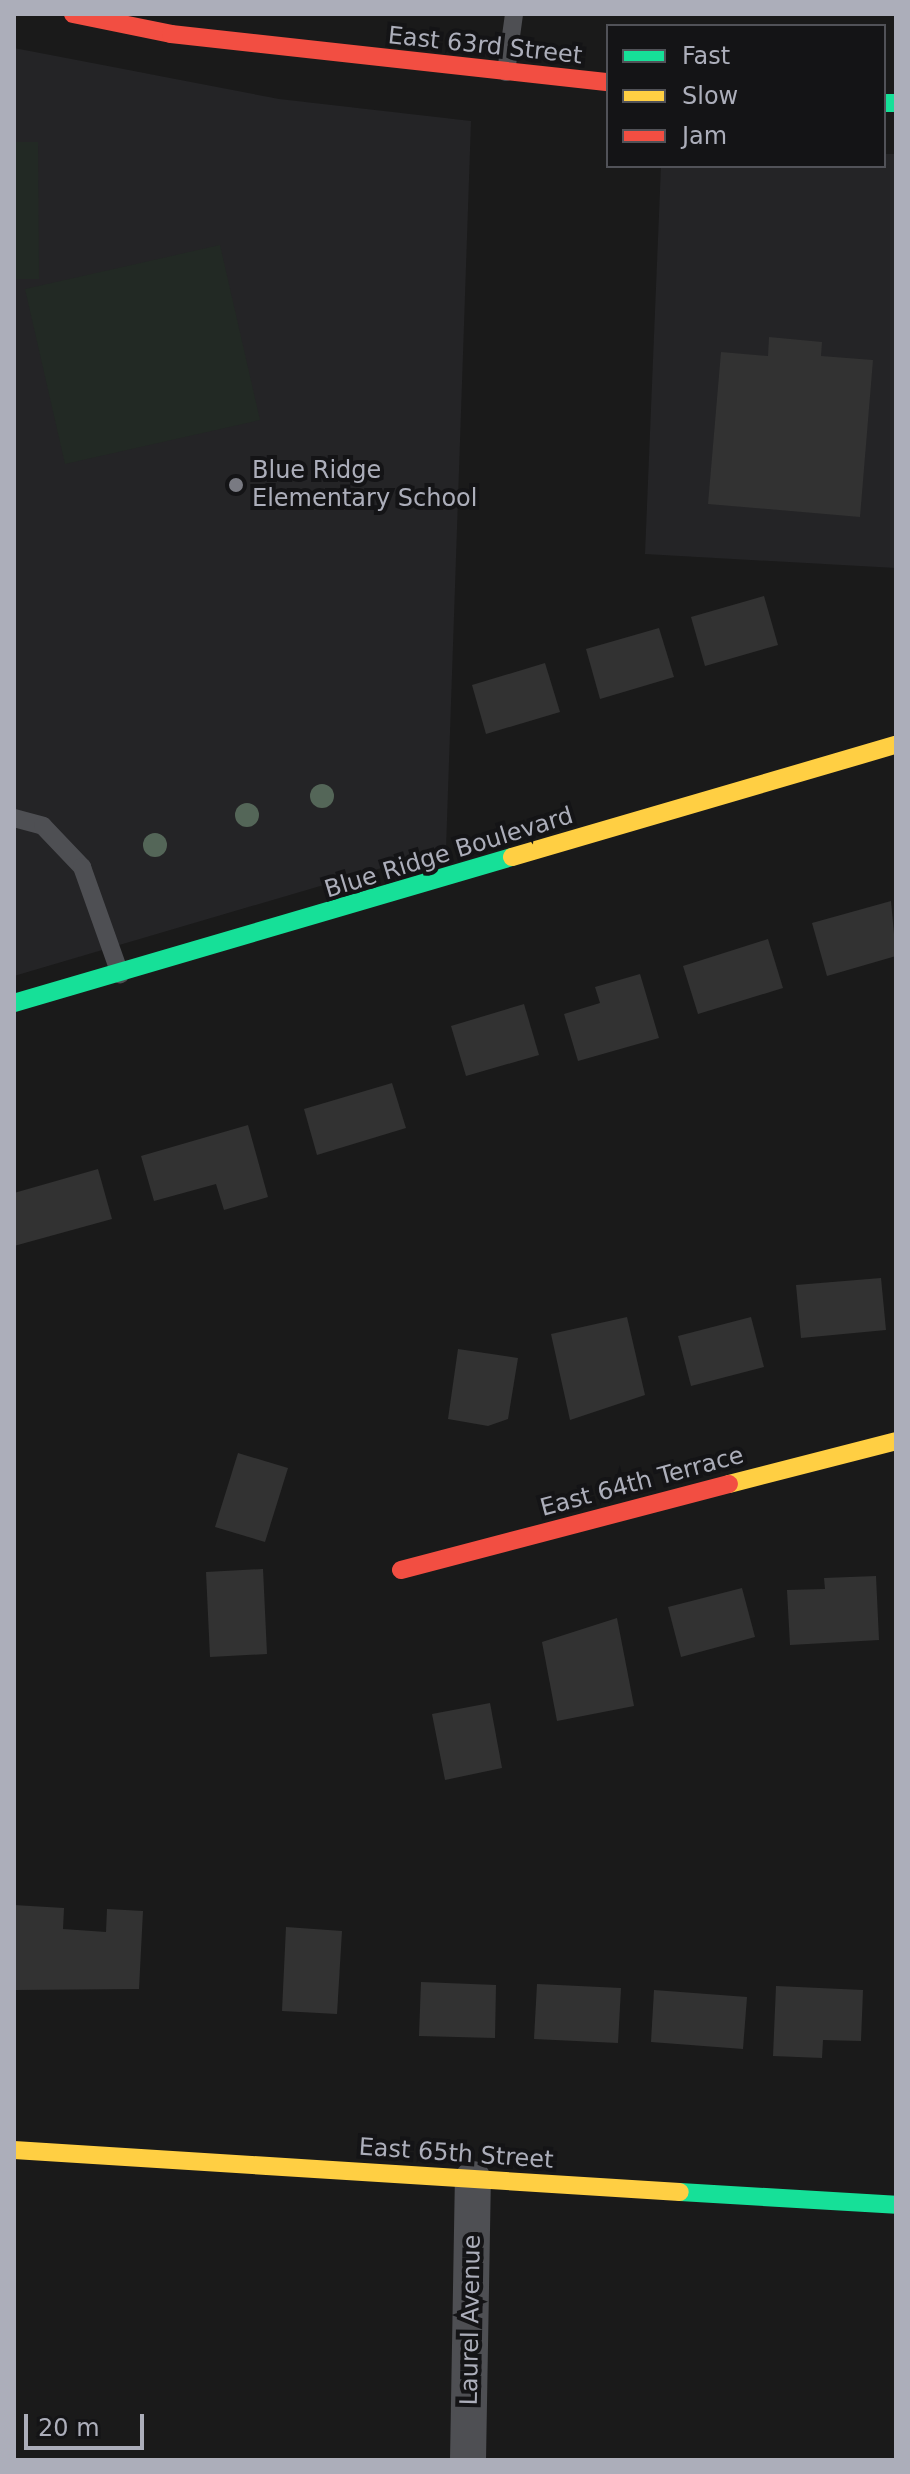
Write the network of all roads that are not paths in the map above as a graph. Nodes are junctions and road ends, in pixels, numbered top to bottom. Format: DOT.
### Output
graph roads {
  1 [pos="73,14"];
  2 [pos="514,14"];
  3 [pos="171,24"];
  4 [pos="506,75"];
  5 [pos="606,82"];
  6 [pos="896,745"];
  7 [pos="14,818"];
  8 [pos="120,974"];
  9 [pos="14,1003"];
  10 [pos="896,1441"];
  11 [pos="401,1570"];
  12 [pos="14,2150"];
  13 [pos="473,2179"];
  14 [pos="896,2205"];
  15 [pos="468,2460"];
  1 -- 3 [label="street, East 63rd Street"];
  2 -- 4 [label="lane"];
  3 -- 4 [label="street, East 63rd Street"];
  4 -- 5 [label="street, East 63rd Street"];
  6 -- 8 [label="street, Blue Ridge Boulevard"];
  7 -- 8 [label="lane"];
  8 -- 9 [label="street, Blue Ridge Boulevard"];
  10 -- 11 [label="street, East 64th Terrace"];
  12 -- 13 [label="street, East 65th Street"];
  13 -- 14 [label="street, East 65th Street"];
  13 -- 15 [label="street, Laurel Avenue"];
}
